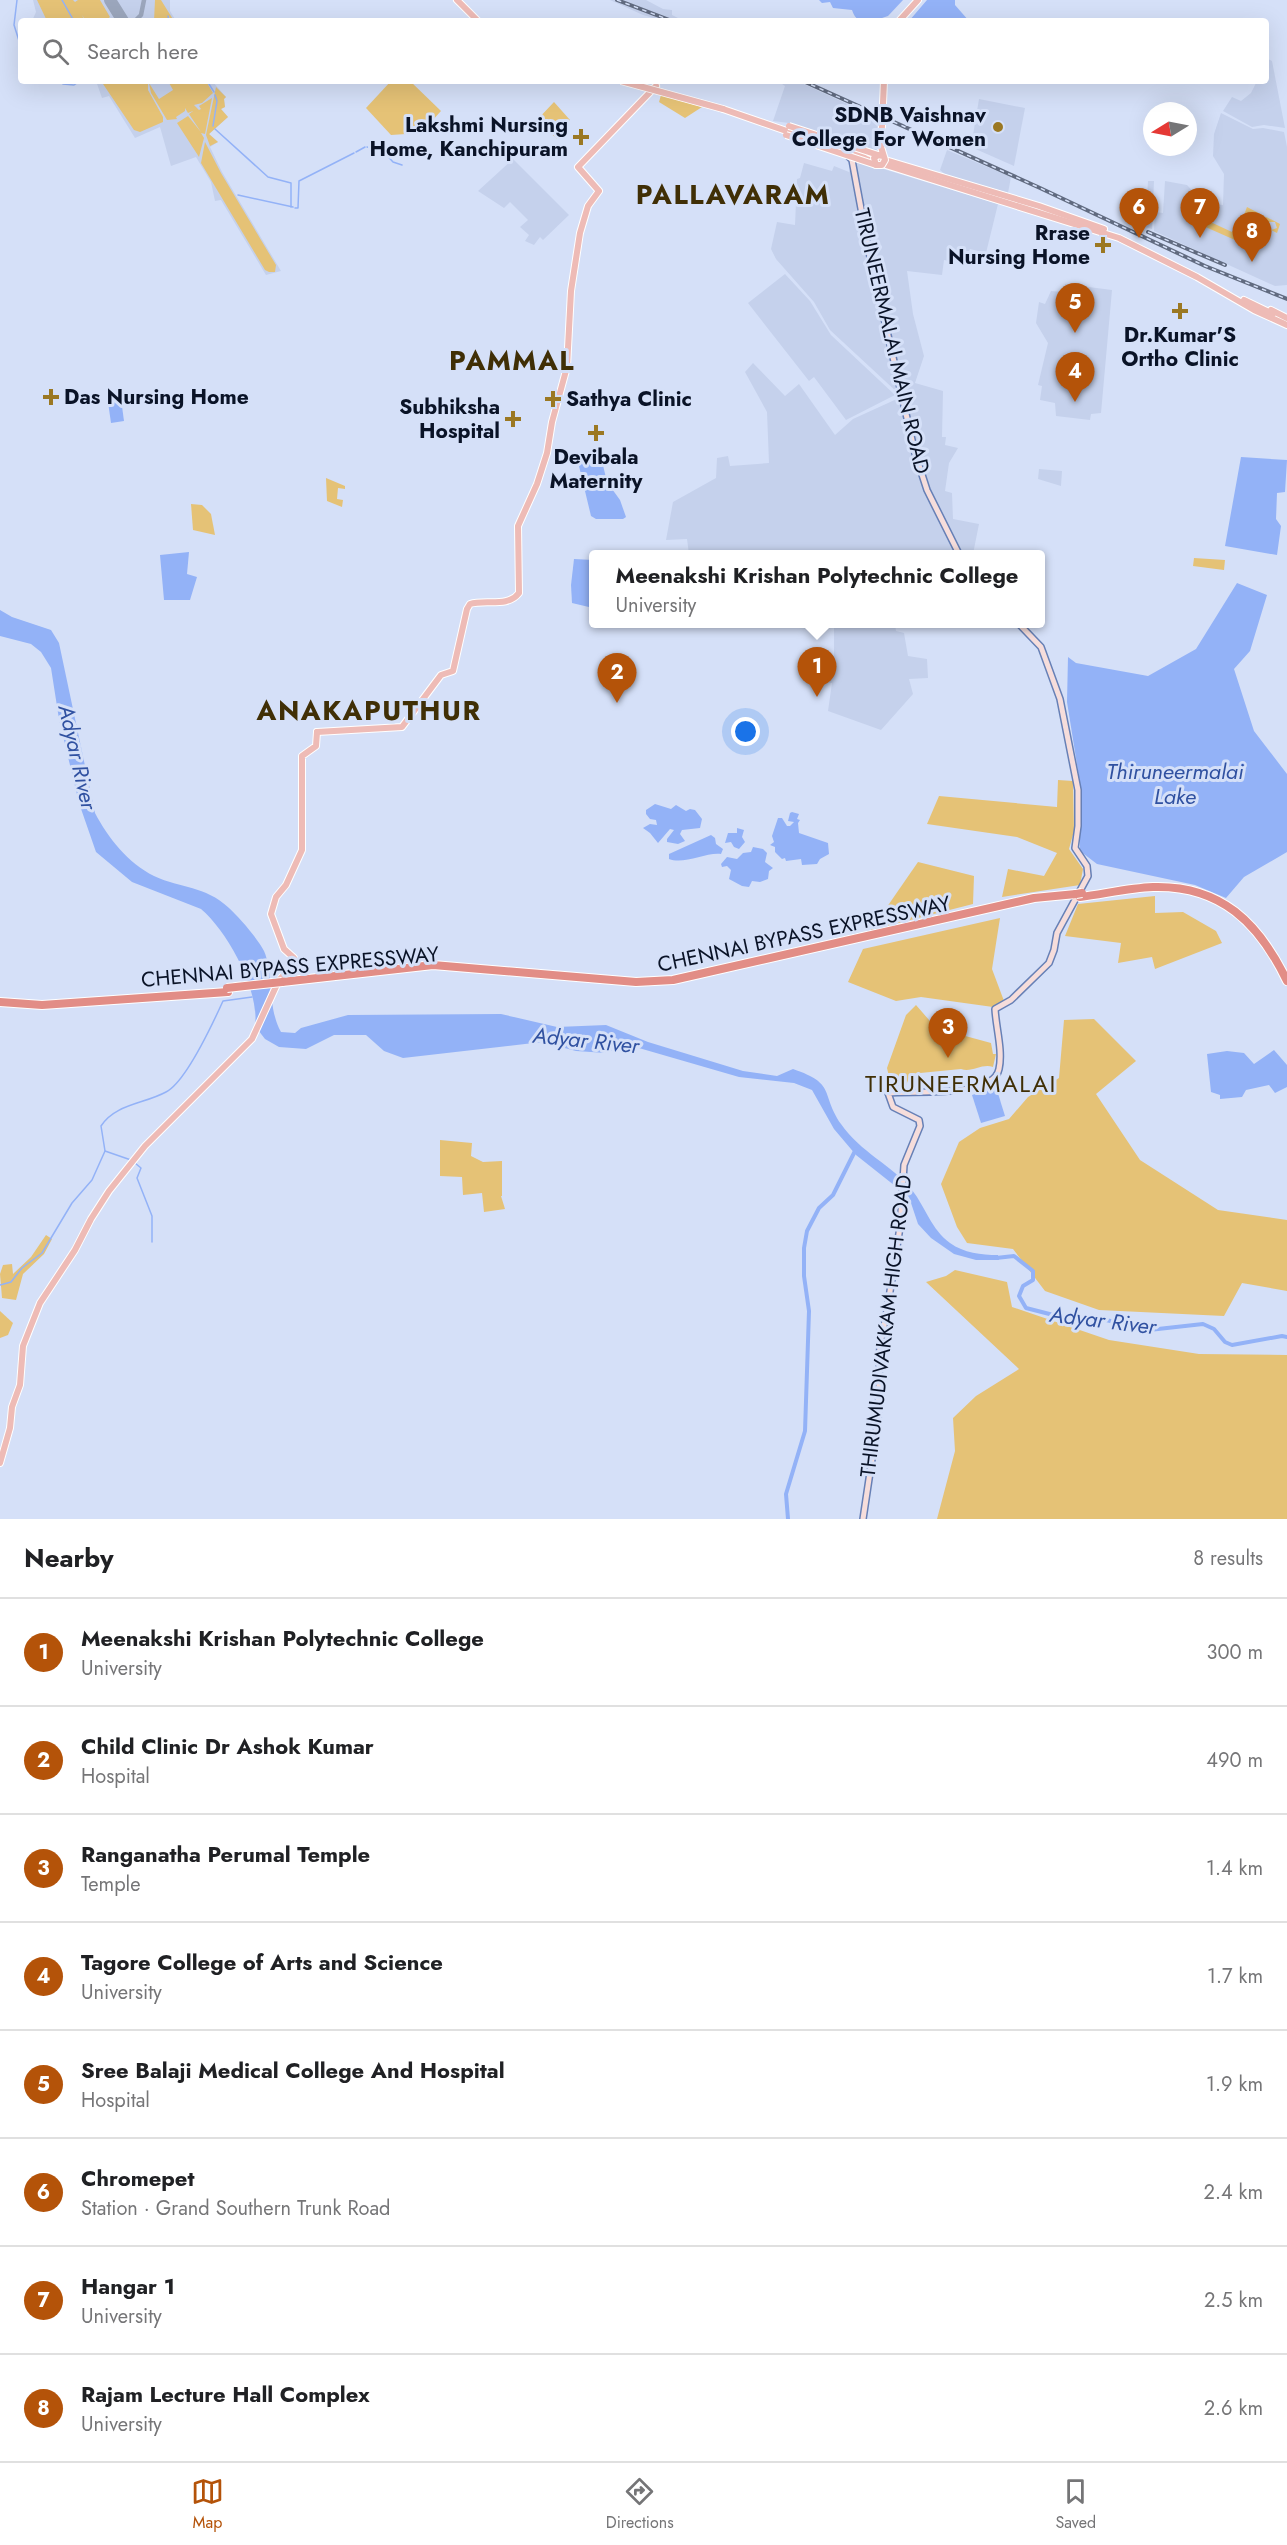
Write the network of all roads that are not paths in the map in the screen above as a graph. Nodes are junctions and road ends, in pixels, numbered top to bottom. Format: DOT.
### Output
graph roads {
  1 [pos="458,0"];
  2 [pos="916,0"];
  3 [pos="476,18"];
  4 [pos="900,18"];
  5 [pos="632,84"];
  6 [pos="638,84"];
  7 [pos="882,84"];
  8 [pos="655,89"];
  9 [pos="726,109"];
  10 [pos="780,127"];
  11 [pos="854,150"];
  12 [pos="843,151"];
  13 [pos="881,156"];
  14 [pos="878,165"];
  15 [pos="941,181"];
  16 [pos="858,193"];
  17 [pos="1236,296"];
  18 [pos="1287,323"];
  19 [pos="957,550"];
  20 [pos="1024,628"];
  21 [pos="1077,897"];
  22 [pos="1267,940"];
  23 [pos="1287,972"];
  24 [pos="1287,981"];
  25 [pos="279,986"];
  26 [pos="0,1000"];
  27 [pos="0,1463"];
  28 [pos="863,1519"];
  1 -- 3 [label="main road"];
  2 -- 4 [label="main road"];
  5 -- 9 [label="main road, bridge"];
  6 -- 9 [label="main road, bridge"];
  7 -- 13 [label="main road, bridge"];
  8 -- 25 [label="main road"];
  9 -- 10 [label="main road"];
  9 -- 10 [label="main road"];
  10 -- 11 [label="main road"];
  10 -- 12 [label="main road"];
  10 -- 13 [label="main road, bridge"];
  10 -- 14 [label="main road, bridge"];
  11 -- 12 [label="main road"];
  11 -- 15 [label="main road"];
  11 -- 16 [label="main road, TIRUNEERMALAI MAIN ROAD"];
  12 -- 16 [label="main road, TIRUNEERMALAI MAIN ROAD"];
  13 -- 14 [label="main road, bridge"];
  13 -- 15 [label="main road"];
  14 -- 15 [label="main road"];
  15 -- 17 [label="main road"];
  16 -- 19 [label="main road, TIRUNEERMALAI MAIN ROAD"];
  17 -- 18 [label="main road"];
  17 -- 18 [label="main road"];
  20 -- 21 [label="main road"];
  21 -- 22 [label="highway, CHENNAI BYPASS EXPRESSWAY"];
  21 -- 25 [label="highway, CHENNAI BYPASS EXPRESSWAY"];
  21 -- 28 [label="main road, THIRUMUDIVAKKAM HIGH ROAD"];
  22 -- 23 [label="highway, CHENNAI BYPASS EXPRESSWAY"];
  22 -- 24 [label="highway, CHENNAI BYPASS EXPRESSWAY"];
  25 -- 26 [label="highway, CHENNAI BYPASS EXPRESSWAY, bridge"];
  25 -- 27 [label="main road"];
}
